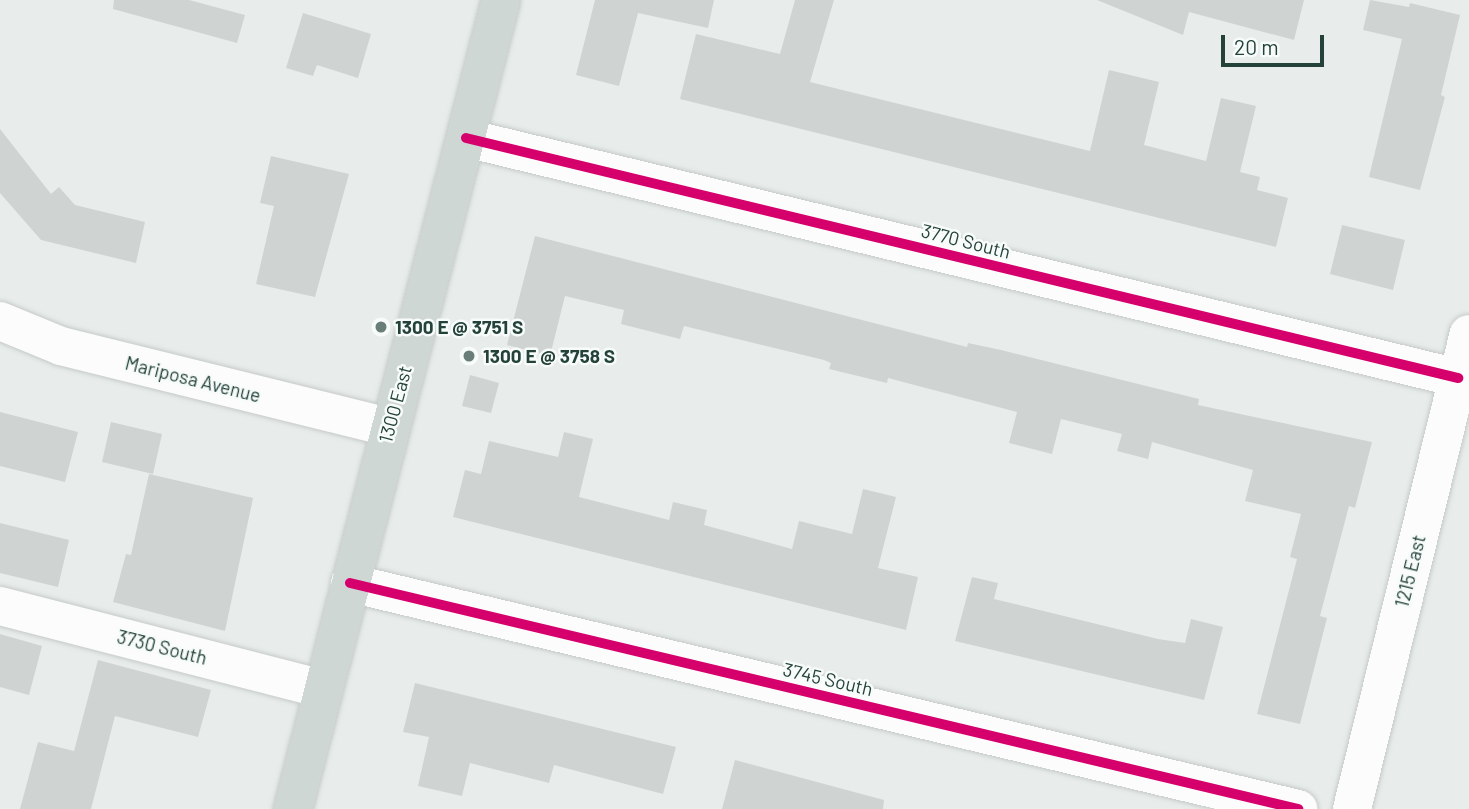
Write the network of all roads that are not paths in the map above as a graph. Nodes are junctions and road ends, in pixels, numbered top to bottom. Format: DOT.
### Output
graph roads {
  1 [pos="501,0"];
  2 [pos="466,138"];
  3 [pos="0,321"];
  4 [pos="1469,334"];
  5 [pos="1458,378"];
  6 [pos="388,427"];
  7 [pos="350,583"];
  8 [pos="0,606"];
  9 [pos="324,689"];
  10 [pos="293,809"];
  11 [pos="1298,809"];
  12 [pos="1352,809"];
  1 -- 2 [label="main road, 1300 East"];
  2 -- 5 [label="street, 3770 South"];
  2 -- 6 [label="main road, 1300 East"];
  3 -- 6 [label="street, Mariposa Avenue"];
  4 -- 5 [label="street, 1215 East"];
  5 -- 12 [label="street, 1215 East"];
  6 -- 7 [label="main road, 1300 East"];
  7 -- 9 [label="main road, 1300 East"];
  7 -- 11 [label="street, 3745 South"];
  8 -- 9 [label="street, 3730 South"];
  9 -- 10 [label="main road, 1300 East"];
}
